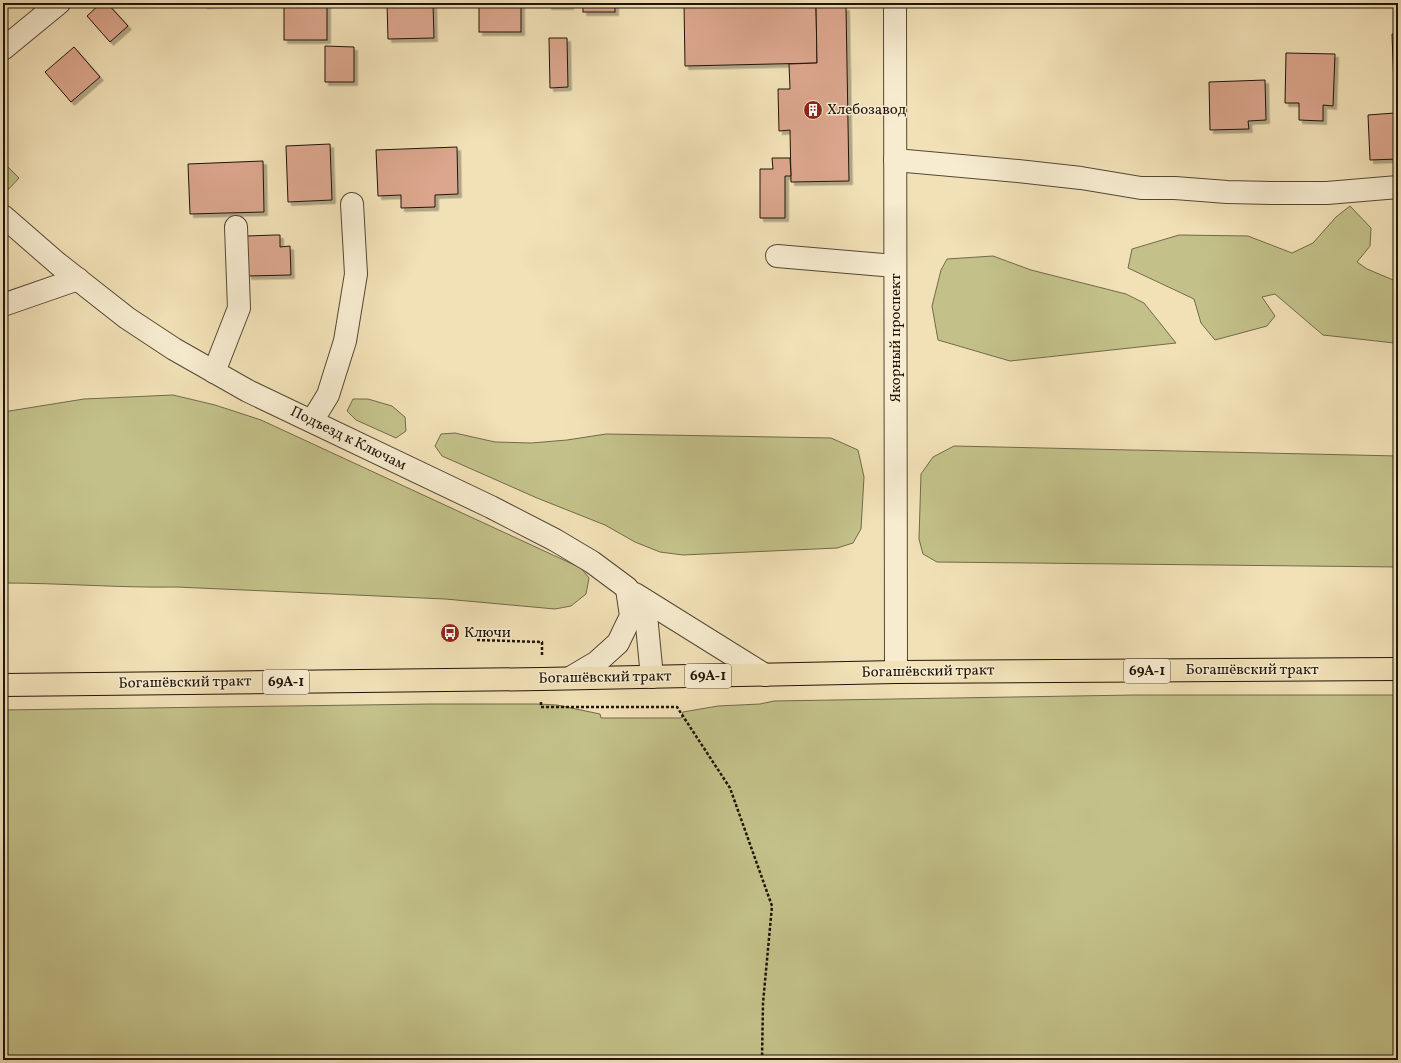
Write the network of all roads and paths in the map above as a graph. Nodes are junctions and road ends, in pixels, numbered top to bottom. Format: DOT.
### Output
graph roads {
  1 [pos="59,3"];
  2 [pos="895,3"];
  3 [pos="3,49"];
  4 [pos="895,160"];
  5 [pos="1398,187"];
  6 [pos="352,204"];
  7 [pos="3,216"];
  8 [pos="236,227"];
  9 [pos="777,256"];
  10 [pos="895,266"];
  11 [pos="78,279"];
  12 [pos="3,305"];
  13 [pos="214,372"];
  14 [pos="312,421"];
  15 [pos="627,588"];
  16 [pos="477,640"];
  17 [pos="542,660"];
  18 [pos="1398,669"];
  19 [pos="896,672"];
  20 [pos="765,675"];
  21 [pos="652,677"];
  22 [pos="570,678"];
  23 [pos="3,685"];
  24 [pos="541,698"];
  25 [pos="762,1060"];
  1 -- 3 [label="street"];
  2 -- 4 [label="street, Якорный проспект"];
  4 -- 5 [label="street"];
  4 -- 10 [label="street, Якорный проспект"];
  6 -- 14 [label="street"];
  7 -- 11 [label="street, Подъезд к Ключам"];
  8 -- 13 [label="street"];
  9 -- 10 [label="street"];
  10 -- 19 [label="street, Якорный проспект"];
  11 -- 12 [label="street"];
  11 -- 13 [label="street, Подъезд к Ключам"];
  13 -- 14 [label="street, Подъезд к Ключам"];
  14 -- 15 [label="street, Подъезд к Ключам"];
  15 -- 20 [label="street"];
  15 -- 21 [label="street, Подъезд к Ключам"];
  15 -- 22 [label="street"];
  16 -- 17 [label="path"];
  18 -- 19 [label="main road, Богашёвский тракт / 69А-1"];
  19 -- 20 [label="main road, Богашёвский тракт / 69А-1"];
  20 -- 21 [label="main road, Богашёвский тракт / 69А-1"];
  21 -- 22 [label="main road, Богашёвский тракт / 69А-1"];
  22 -- 23 [label="main road, Богашёвский тракт / 69А-1"];
  24 -- 25 [label="path"];
}
